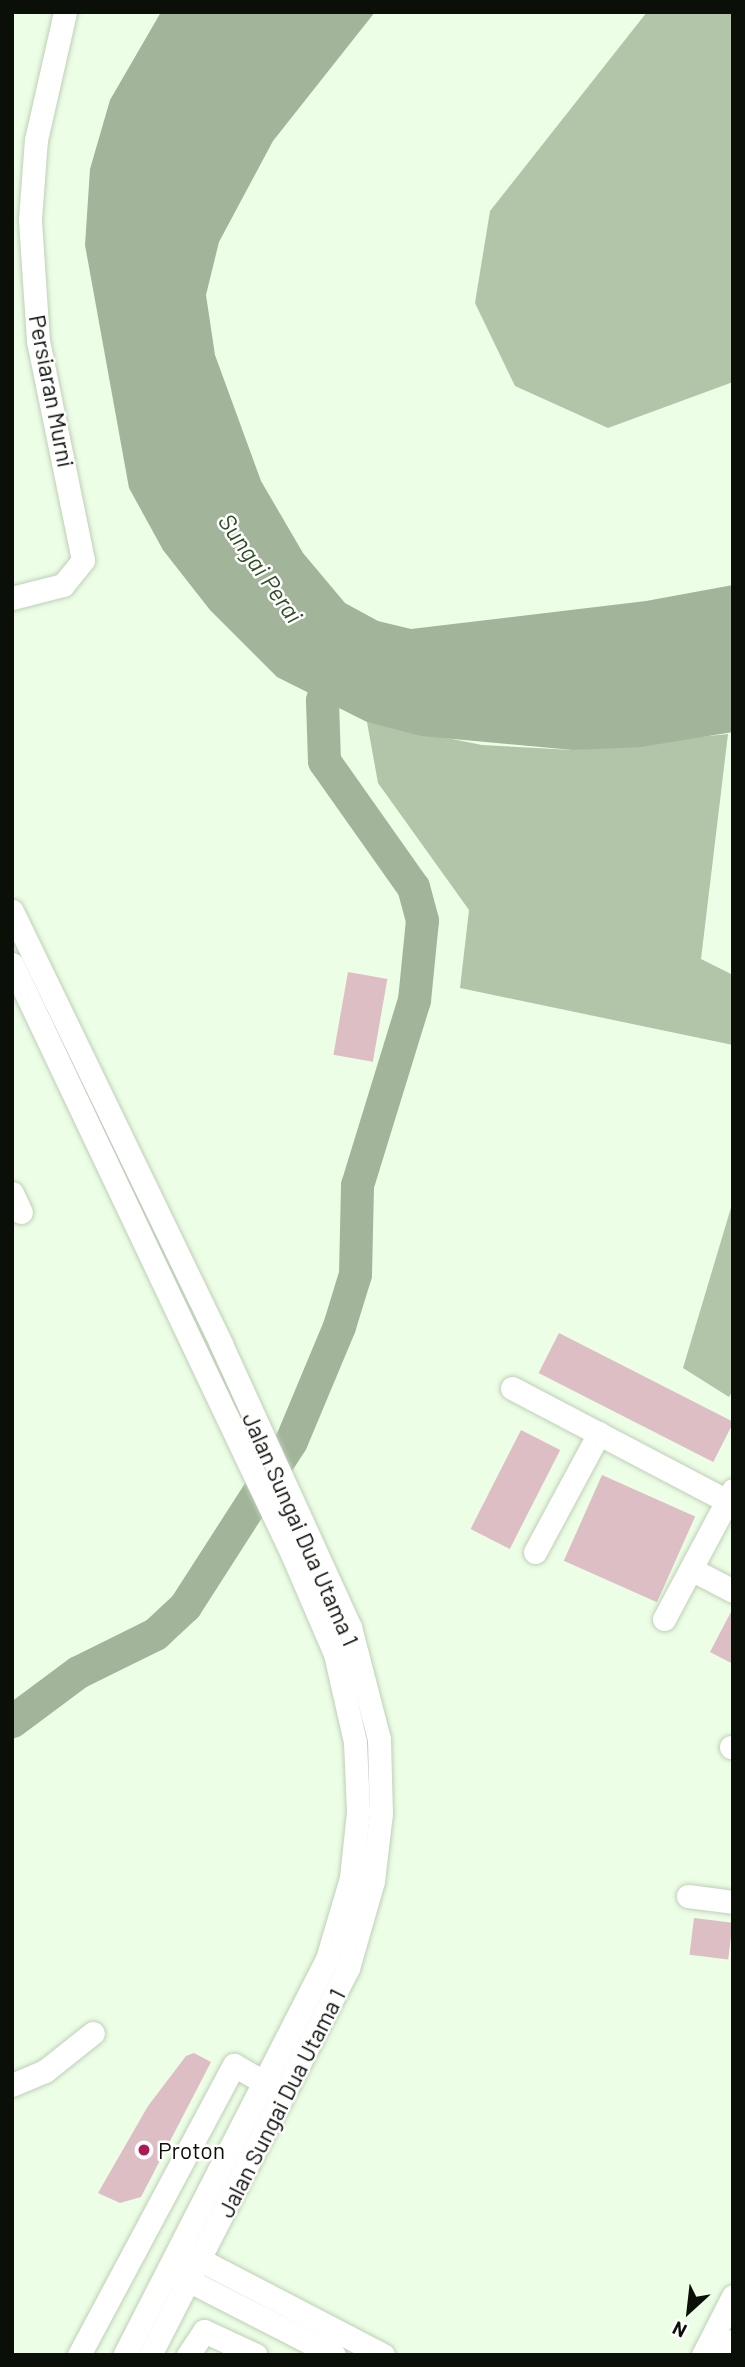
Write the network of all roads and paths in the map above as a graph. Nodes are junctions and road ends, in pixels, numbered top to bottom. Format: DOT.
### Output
graph roads {
  1 [pos="65,12"];
  2 [pos="12,598"];
  3 [pos="12,911"];
  4 [pos="12,964"];
  5 [pos="512,1388"];
  6 [pos="239,1416"];
  7 [pos="599,1433"];
  8 [pos="730,1495"];
  9 [pos="535,1552"];
  10 [pos="691,1569"];
  11 [pos="733,1591"];
  12 [pos="664,1619"];
  13 [pos="688,1896"];
  14 [pos="733,1902"];
  15 [pos="93,2033"];
  16 [pos="267,2084"];
  17 [pos="12,2085"];
  18 [pos="186,2266"];
  19 [pos="733,2296"];
  20 [pos="733,2341"];
  21 [pos="79,2355"];
  22 [pos="124,2355"];
  23 [pos="150,2355"];
  24 [pos="188,2355"];
  25 [pos="256,2355"];
  26 [pos="334,2355"];
  27 [pos="383,2355"];
  28 [pos="703,2355"];
  29 [pos="726,2355"];
  1 -- 2 [label="street, Persiaran Murni"];
  3 -- 6 [label="street, Jalan Sungai Dua Utama 1"];
  4 -- 6 [label="street, Jalan Sungai Dua Utama 1"];
  5 -- 7 [label="street"];
  6 -- 16 [label="street, Jalan Sungai Dua Utama 1"];
  6 -- 18 [label="street, Jalan Sungai Dua Utama 1"];
  7 -- 8 [label="street"];
  7 -- 9 [label="street"];
  8 -- 10 [label="street"];
  10 -- 11 [label="street"];
  10 -- 12 [label="street"];
  13 -- 14 [label="street"];
  15 -- 17 [label="street"];
  16 -- 18 [label="street, Jalan Sungai Dua Utama 1"];
  16 -- 21 [label="street, Jalan Sungai Dua Utama 1"];
  18 -- 22 [label="street, Jalan Sungai Dua Utama 1"];
  18 -- 23 [label="street, Jalan Sungai Dua Utama 1"];
  18 -- 26 [label="street"];
  18 -- 27 [label="street"];
  19 -- 28 [label="street"];
  20 -- 29 [label="street"];
  24 -- 25 [label="street"];
}
